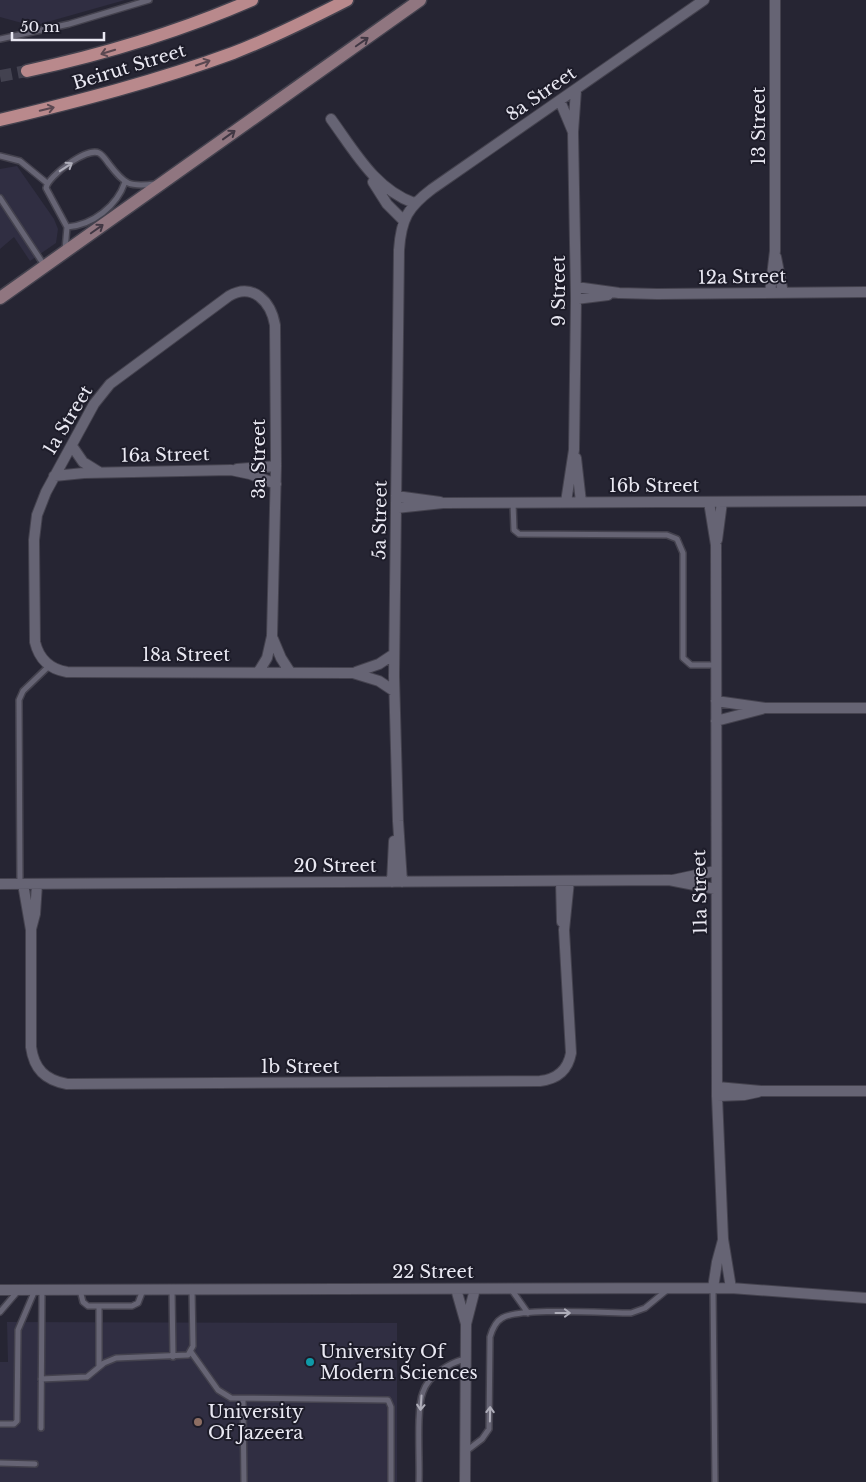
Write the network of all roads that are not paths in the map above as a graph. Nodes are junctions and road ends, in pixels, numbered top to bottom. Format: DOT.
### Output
graph roads {
  1 [pos="149,0"];
  2 [pos="252,0"];
  3 [pos="347,0"];
  4 [pos="420,0"];
  5 [pos="704,0"];
  6 [pos="776,0"];
  7 [pos="0,39"];
  8 [pos="27,71"];
  9 [pos="576,90"];
  10 [pos="560,101"];
  11 [pos="331,119"];
  12 [pos="0,120"];
  13 [pos="573,132"];
  14 [pos="0,156"];
  15 [pos="370,173"];
  16 [pos="47,182"];
  17 [pos="126,182"];
  18 [pos="163,183"];
  19 [pos="0,198"];
  20 [pos="414,203"];
  21 [pos="403,220"];
  22 [pos="67,227"];
  23 [pos="65,251"];
  24 [pos="774,251"];
  25 [pos="45,266"];
  26 [pos="576,288"];
  27 [pos="252,292"];
  28 [pos="866,292"];
  29 [pos="770,293"];
  30 [pos="782,293"];
  31 [pos="619,294"];
  32 [pos="0,298"];
  33 [pos="576,300"];
  34 [pos="72,446"];
  35 [pos="574,450"];
  36 [pos="276,466"];
  37 [pos="231,470"];
  38 [pos="100,472"];
  39 [pos="54,476"];
  40 [pos="276,484"];
  41 [pos="396,496"];
  42 [pos="866,501"];
  43 [pos="513,502"];
  44 [pos="566,502"];
  45 [pos="581,502"];
  46 [pos="709,502"];
  47 [pos="722,502"];
  48 [pos="443,503"];
  49 [pos="396,508"];
  50 [pos="716,545"];
  51 [pos="272,636"];
  52 [pos="394,654"];
  53 [pos="716,665"];
  54 [pos="49,666"];
  55 [pos="259,671"];
  56 [pos="290,672"];
  57 [pos="353,673"];
  58 [pos="394,691"];
  59 [pos="716,702"];
  60 [pos="765,708"];
  61 [pos="866,708"];
  62 [pos="716,721"];
  63 [pos="715,871"];
  64 [pos="669,880"];
  65 [pos="565,881"];
  66 [pos="397,882"];
  67 [pos="0,884"];
  68 [pos="22,884"];
  69 [pos="37,884"];
  70 [pos="715,889"];
  71 [pos="31,930"];
  72 [pos="717,1091"];
  73 [pos="866,1091"];
  74 [pos="723,1239"];
  75 [pos="510,1288"];
  76 [pos="670,1288"];
  77 [pos="713,1288"];
  78 [pos="731,1288"];
  79 [pos="456,1289"];
  80 [pos="475,1289"];
  81 [pos="0,1290"];
  82 [pos="19,1290"];
  83 [pos="39,1290"];
  84 [pos="80,1290"];
  85 [pos="143,1290"];
  86 [pos="172,1290"];
  87 [pos="192,1290"];
  88 [pos="866,1298"];
  89 [pos="99,1306"];
  90 [pos="0,1312"];
  91 [pos="528,1313"];
  92 [pos="466,1324"];
  93 [pos="191,1352"];
  94 [pos="173,1357"];
  95 [pos="465,1359"];
  96 [pos="99,1367"];
  97 [pos="42,1379"];
  98 [pos="243,1400"];
  99 [pos="0,1424"];
  100 [pos="41,1428"];
  101 [pos="465,1452"];
  102 [pos="0,1464"];
  103 [pos="35,1464"];
  104 [pos="244,1482"];
  105 [pos="391,1482"];
  106 [pos="419,1482"];
  107 [pos="465,1482"];
  108 [pos="715,1482"];
  1 -- 7 [label="lane"];
  2 -- 8 [label="main road, Beirut Street, one-way"];
  12 -- 3 [label="main road, Beirut Street, one-way"];
  18 -- 4 [label="main road, one-way"];
  5 -- 9 [label="street, 8a Street"];
  6 -- 24 [label="street, 13 Street"];
  9 -- 10 [label="street, 8a Street"];
  9 -- 13 [label="street, 9 Street"];
  10 -- 13 [label="street, 9 Street"];
  10 -- 20 [label="street, 8a Street"];
  11 -- 15 [label="street"];
  13 -- 26 [label="street, 9 Street"];
  14 -- 16 [label="lane"];
  15 -- 20 [label="street"];
  15 -- 21 [label="street"];
  16 -- 17 [label="lane, one-way"];
  16 -- 22 [label="lane"];
  17 -- 18 [label="lane"];
  17 -- 22 [label="lane"];
  23 -- 18 [label="main road, one-way"];
  19 -- 25 [label="lane"];
  20 -- 21 [label="street, 8a Street"];
  21 -- 41 [label="street, 5a Street"];
  22 -- 23 [label="lane"];
  23 -- 25 [label="main road"];
  24 -- 29 [label="street, 13 Street"];
  24 -- 30 [label="street, 13 Street"];
  25 -- 32 [label="main road"];
  26 -- 31 [label="street, 12a Street"];
  26 -- 33 [label="street, 9 Street"];
  27 -- 34 [label="street, 1a Street"];
  27 -- 36 [label="street, 3a Street"];
  28 -- 30 [label="street, 12a Street"];
  29 -- 30 [label="street, 12a Street"];
  29 -- 31 [label="street, 12a Street"];
  31 -- 33 [label="street, 12a Street"];
  33 -- 35 [label="street, 9 Street"];
  34 -- 38 [label="street, 16a Street"];
  34 -- 39 [label="street, 1a Street"];
  35 -- 44 [label="street, 9 Street"];
  35 -- 45 [label="street, 9 Street"];
  36 -- 37 [label="street, 16a Street"];
  36 -- 40 [label="street, 3a Street"];
  37 -- 38 [label="street, 16a Street"];
  37 -- 40 [label="street, 16a Street"];
  38 -- 39 [label="street, 16a Street"];
  39 -- 54 [label="street, 1a Street"];
  40 -- 51 [label="street, 3a Street"];
  41 -- 48 [label="street, 16b Street"];
  41 -- 49 [label="street, 5a Street"];
  42 -- 47 [label="street, 16b Street"];
  43 -- 44 [label="street, 16b Street"];
  43 -- 48 [label="street, 16b Street"];
  43 -- 53 [label="lane"];
  44 -- 45 [label="street, 16b Street"];
  45 -- 46 [label="street, 16b Street"];
  46 -- 47 [label="street, 16b Street"];
  46 -- 50 [label="street, 11a Street"];
  47 -- 50 [label="street, 11a Street"];
  48 -- 49 [label="street, 16b Street"];
  49 -- 52 [label="street, 5a Street"];
  50 -- 53 [label="street, 11a Street"];
  51 -- 55 [label="street, 3a Street"];
  51 -- 56 [label="street, 3a Street"];
  52 -- 57 [label="street, 18a Street"];
  52 -- 58 [label="street, 5a Street"];
  53 -- 59 [label="street, 11a Street"];
  54 -- 55 [label="street, 18a Street"];
  54 -- 68 [label="lane"];
  55 -- 56 [label="street, 18a Street"];
  56 -- 57 [label="street, 18a Street"];
  57 -- 58 [label="street, 18a Street"];
  58 -- 66 [label="street, 5a Street"];
  59 -- 60 [label="street"];
  59 -- 62 [label="street, 11a Street"];
  60 -- 61 [label="street"];
  60 -- 62 [label="street"];
  62 -- 63 [label="street, 11a Street"];
  63 -- 64 [label="street, 20 Street"];
  63 -- 70 [label="street, 11a Street"];
  64 -- 65 [label="street, 20 Street"];
  64 -- 70 [label="street, 20 Street"];
  65 -- 66 [label="street, 20 Street"];
  65 -- 71 [label="street, 1b Street"];
  66 -- 69 [label="street, 20 Street"];
  67 -- 68 [label="street, 20 Street"];
  68 -- 69 [label="street, 20 Street"];
  68 -- 71 [label="street, 1b Street"];
  69 -- 71 [label="street, 1b Street"];
  70 -- 72 [label="street, 11a Street"];
  72 -- 73 [label="street"];
  72 -- 74 [label="street, 11a Street"];
  74 -- 77 [label="street, 11a Street"];
  74 -- 78 [label="street, 11a Street"];
  75 -- 76 [label="street, 22 Street"];
  75 -- 80 [label="street, 22 Street"];
  75 -- 91 [label="lane"];
  76 -- 77 [label="street, 22 Street"];
  91 -- 76 [label="lane, one-way"];
  77 -- 78 [label="street, 22 Street"];
  77 -- 108 [label="lane"];
  78 -- 88 [label="street, 22 Street"];
  79 -- 80 [label="street, 22 Street"];
  79 -- 87 [label="street, 22 Street"];
  79 -- 92 [label="street"];
  80 -- 92 [label="street"];
  81 -- 82 [label="street, 22 Street"];
  82 -- 83 [label="street, 22 Street"];
  82 -- 90 [label="lane"];
  83 -- 84 [label="street, 22 Street"];
  83 -- 97 [label="lane"];
  83 -- 99 [label="lane"];
  84 -- 85 [label="street, 22 Street"];
  84 -- 89 [label="lane"];
  85 -- 86 [label="street, 22 Street"];
  85 -- 89 [label="lane"];
  86 -- 87 [label="street, 22 Street"];
  86 -- 94 [label="lane"];
  87 -- 93 [label="lane"];
  89 -- 96 [label="lane"];
  101 -- 91 [label="lane, one-way"];
  92 -- 95 [label="street"];
  93 -- 94 [label="lane"];
  93 -- 98 [label="lane"];
  94 -- 96 [label="lane"];
  95 -- 101 [label="street"];
  95 -- 106 [label="lane, one-way"];
  96 -- 97 [label="lane"];
  97 -- 100 [label="lane"];
  98 -- 104 [label="lane"];
  98 -- 105 [label="lane"];
  101 -- 107 [label="street"];
  102 -- 103 [label="lane"];
}
